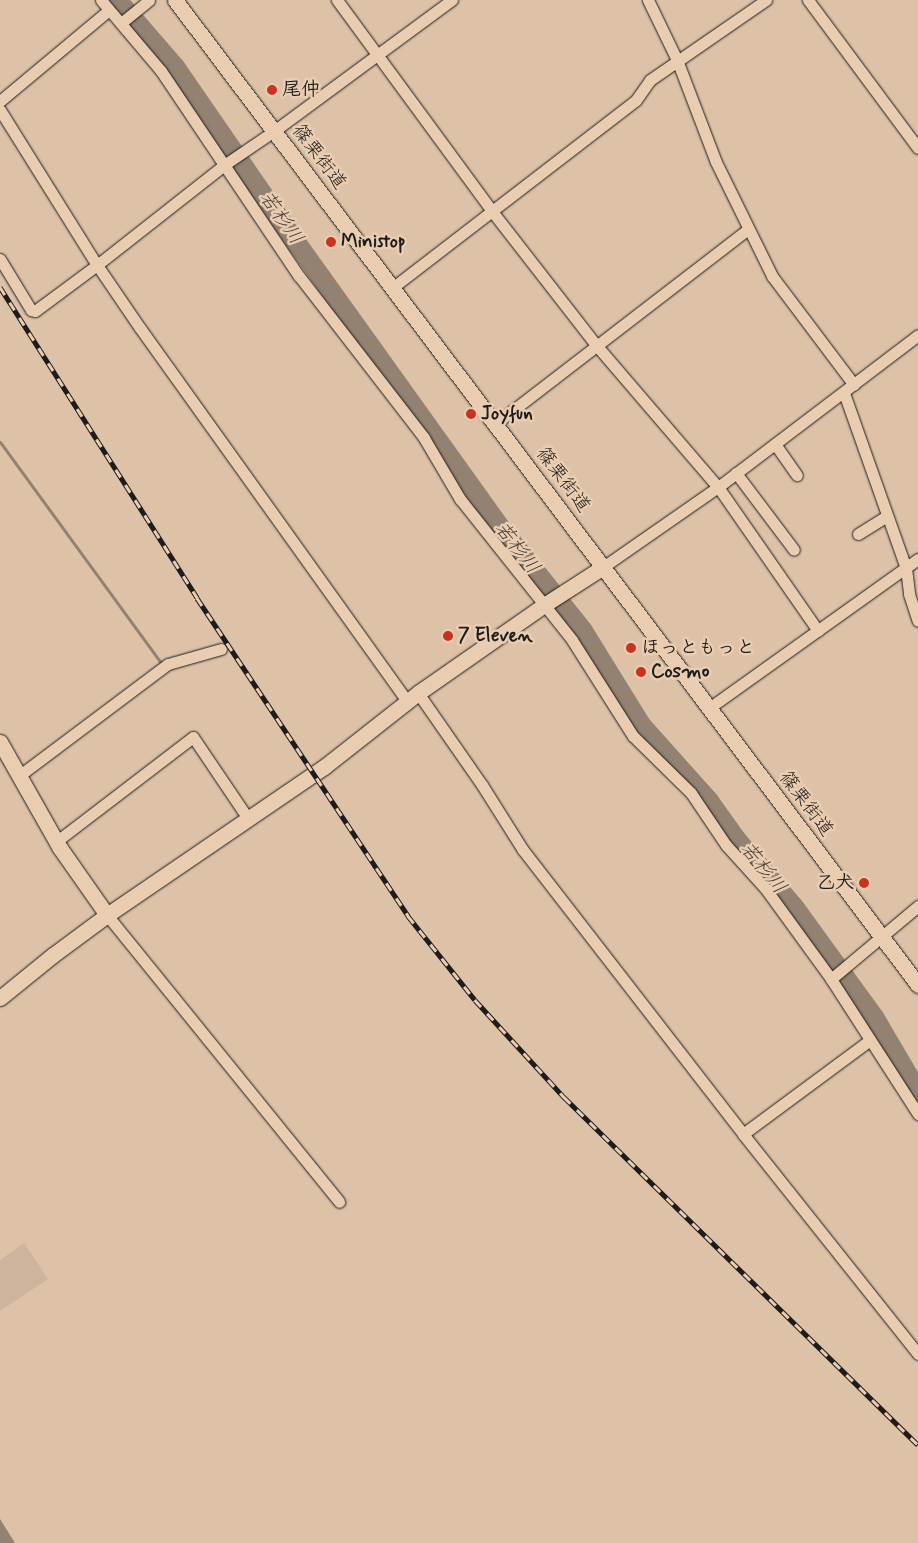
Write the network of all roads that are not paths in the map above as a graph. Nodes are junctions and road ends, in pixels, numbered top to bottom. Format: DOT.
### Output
graph roads {
  1 [pos="101,0"];
  2 [pos="149,0"];
  3 [pos="175,0"];
  4 [pos="337,0"];
  5 [pos="452,0"];
  6 [pos="648,0"];
  7 [pos="766,0"];
  8 [pos="808,0"];
  9 [pos="109,10"];
  10 [pos="121,23"];
  11 [pos="378,54"];
  12 [pos="677,60"];
  13 [pos="0,101"];
  14 [pos="0,110"];
  15 [pos="274,131"];
  16 [pos="918,148"];
  17 [pos="224,164"];
  18 [pos="491,210"];
  19 [pos="748,229"];
  20 [pos="0,259"];
  21 [pos="97,265"];
  22 [pos="392,288"];
  23 [pos="918,335"];
  24 [pos="597,346"];
  25 [pos="854,385"];
  26 [pos="844,393"];
  27 [pos="495,424"];
  28 [pos="775,444"];
  29 [pos="736,473"];
  30 [pos="797,475"];
  31 [pos="718,486"];
  32 [pos="887,516"];
  33 [pos="858,534"];
  34 [pos="794,550"];
  35 [pos="918,559"];
  36 [pos="603,567"];
  37 [pos="906,568"];
  38 [pos="544,605"];
  39 [pos="918,620"];
  40 [pos="818,631"];
  41 [pos="221,649"];
  42 [pos="412,697"];
  43 [pos="708,708"];
  44 [pos="0,742"];
  45 [pos="20,775"];
  46 [pos="249,820"];
  47 [pos="57,841"];
  48 [pos="918,906"];
  49 [pos="107,915"];
  50 [pos="881,936"];
  51 [pos="831,979"];
  52 [pos="918,985"];
  53 [pos="0,998"];
  54 [pos="870,1040"];
  55 [pos="918,1114"];
  56 [pos="743,1134"];
  57 [pos="340,1202"];
  58 [pos="918,1354"];
  1 -- 9 [label="street"];
  2 -- 10 [label="street"];
  3 -- 15 [label="main road, 篠栗街道"];
  4 -- 11 [label="street"];
  5 -- 11 [label="street"];
  6 -- 12 [label="street"];
  7 -- 12 [label="street"];
  8 -- 16 [label="street"];
  9 -- 10 [label="street"];
  9 -- 13 [label="street"];
  10 -- 17 [label="street"];
  11 -- 15 [label="street"];
  11 -- 18 [label="street"];
  12 -- 18 [label="street"];
  12 -- 19 [label="street"];
  14 -- 21 [label="street"];
  15 -- 17 [label="street"];
  15 -- 22 [label="main road, 篠栗街道"];
  17 -- 21 [label="street"];
  17 -- 38 [label="street"];
  18 -- 22 [label="street"];
  18 -- 24 [label="street"];
  19 -- 24 [label="street"];
  19 -- 25 [label="street"];
  20 -- 21 [label="street"];
  21 -- 42 [label="street"];
  22 -- 27 [label="main road, 篠栗街道"];
  23 -- 25 [label="street"];
  24 -- 27 [label="street"];
  24 -- 31 [label="street"];
  25 -- 26 [label="street"];
  26 -- 28 [label="street"];
  26 -- 32 [label="street"];
  27 -- 36 [label="main road, 篠栗街道"];
  28 -- 29 [label="street"];
  28 -- 30 [label="street"];
  29 -- 31 [label="street"];
  29 -- 34 [label="street"];
  31 -- 36 [label="street"];
  31 -- 40 [label="street"];
  32 -- 33 [label="street"];
  32 -- 37 [label="street"];
  35 -- 37 [label="street"];
  36 -- 38 [label="main road"];
  36 -- 43 [label="main road, 篠栗街道"];
  37 -- 39 [label="street"];
  37 -- 40 [label="street"];
  38 -- 42 [label="main road"];
  38 -- 51 [label="street"];
  40 -- 43 [label="street"];
  41 -- 45 [label="street"];
  42 -- 46 [label="main road"];
  42 -- 56 [label="street"];
  43 -- 50 [label="main road, 篠栗街道"];
  44 -- 45 [label="main road"];
  45 -- 47 [label="main road"];
  46 -- 47 [label="street"];
  46 -- 49 [label="main road"];
  47 -- 49 [label="main road"];
  48 -- 50 [label="street"];
  49 -- 53 [label="main road"];
  49 -- 57 [label="street"];
  50 -- 51 [label="street"];
  50 -- 52 [label="main road, 篠栗街道"];
  51 -- 54 [label="street"];
  54 -- 55 [label="street"];
  54 -- 56 [label="street"];
  56 -- 58 [label="street"];
}
